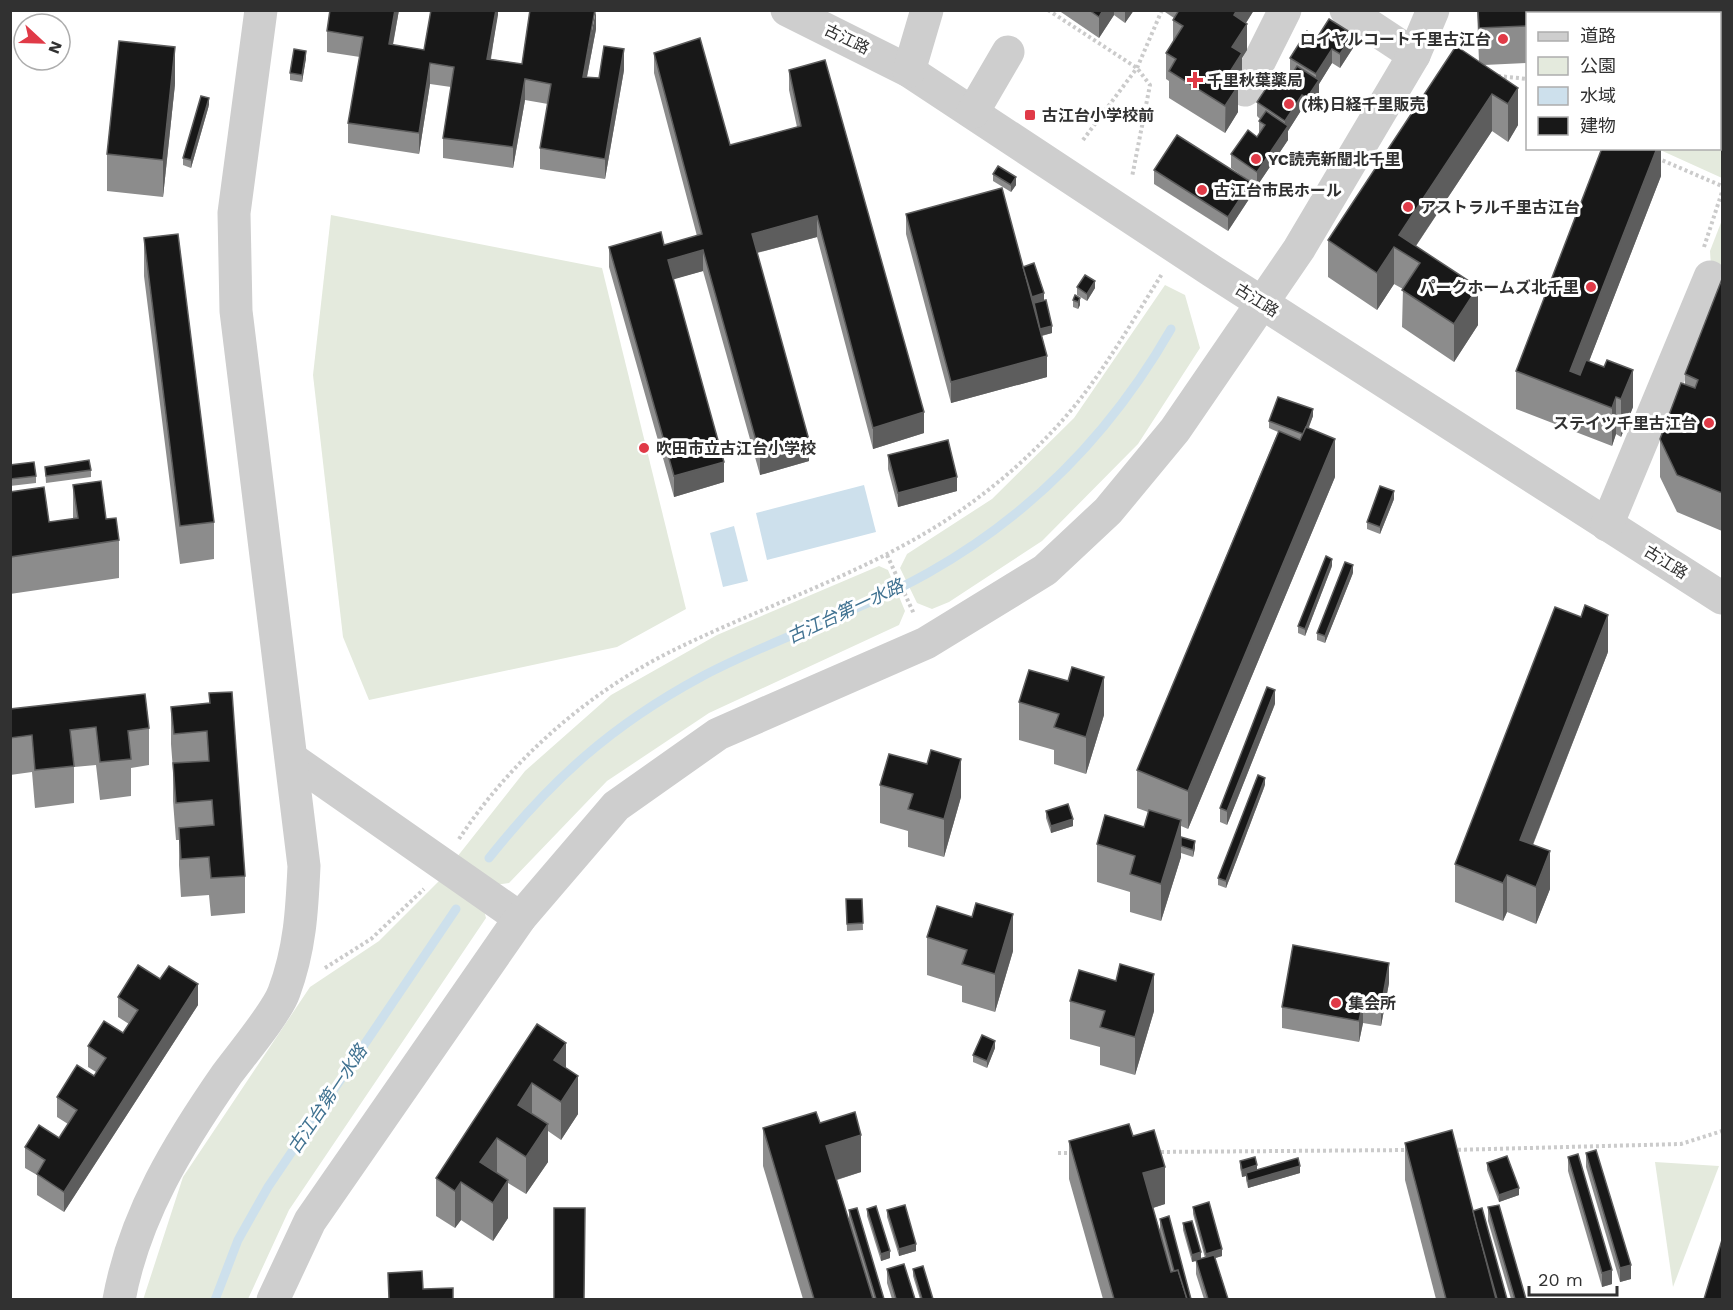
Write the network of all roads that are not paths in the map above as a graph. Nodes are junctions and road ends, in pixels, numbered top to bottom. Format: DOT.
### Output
graph roads {
  1 [pos="261,10"];
  2 [pos="787,10"];
  3 [pos="927,10"];
  4 [pos="1285,10"];
  5 [pos="1346,10"];
  6 [pos="1433,10"];
  7 [pos="1008,52"];
  8 [pos="1414,55"];
  9 [pos="909,71"];
  10 [pos="1245,90"];
  11 [pos="973,112"];
  12 [pos="1710,278"];
  13 [pos="1263,303"];
  14 [pos="1607,525"];
  15 [pos="1722,598"];
  16 [pos="292,759"];
  17 [pos="520,918"];
  18 [pos="119,1299"];
  19 [pos="273,1299"];
  1 -- 16 [label="street"];
  2 -- 9 [label="street, 古江路"];
  3 -- 9 [label="street"];
  4 -- 10 [label="street"];
  5 -- 8 [label="street"];
  6 -- 8 [label="street"];
  7 -- 11 [label="street"];
  8 -- 13 [label="street"];
  9 -- 11 [label="street, 古江路"];
  11 -- 13 [label="street, 古江路"];
  12 -- 14 [label="street"];
  13 -- 14 [label="street, 古江路"];
  13 -- 17 [label="street"];
  14 -- 15 [label="street, 古江路"];
  16 -- 17 [label="street"];
  16 -- 18 [label="street"];
  17 -- 19 [label="street"];
}
